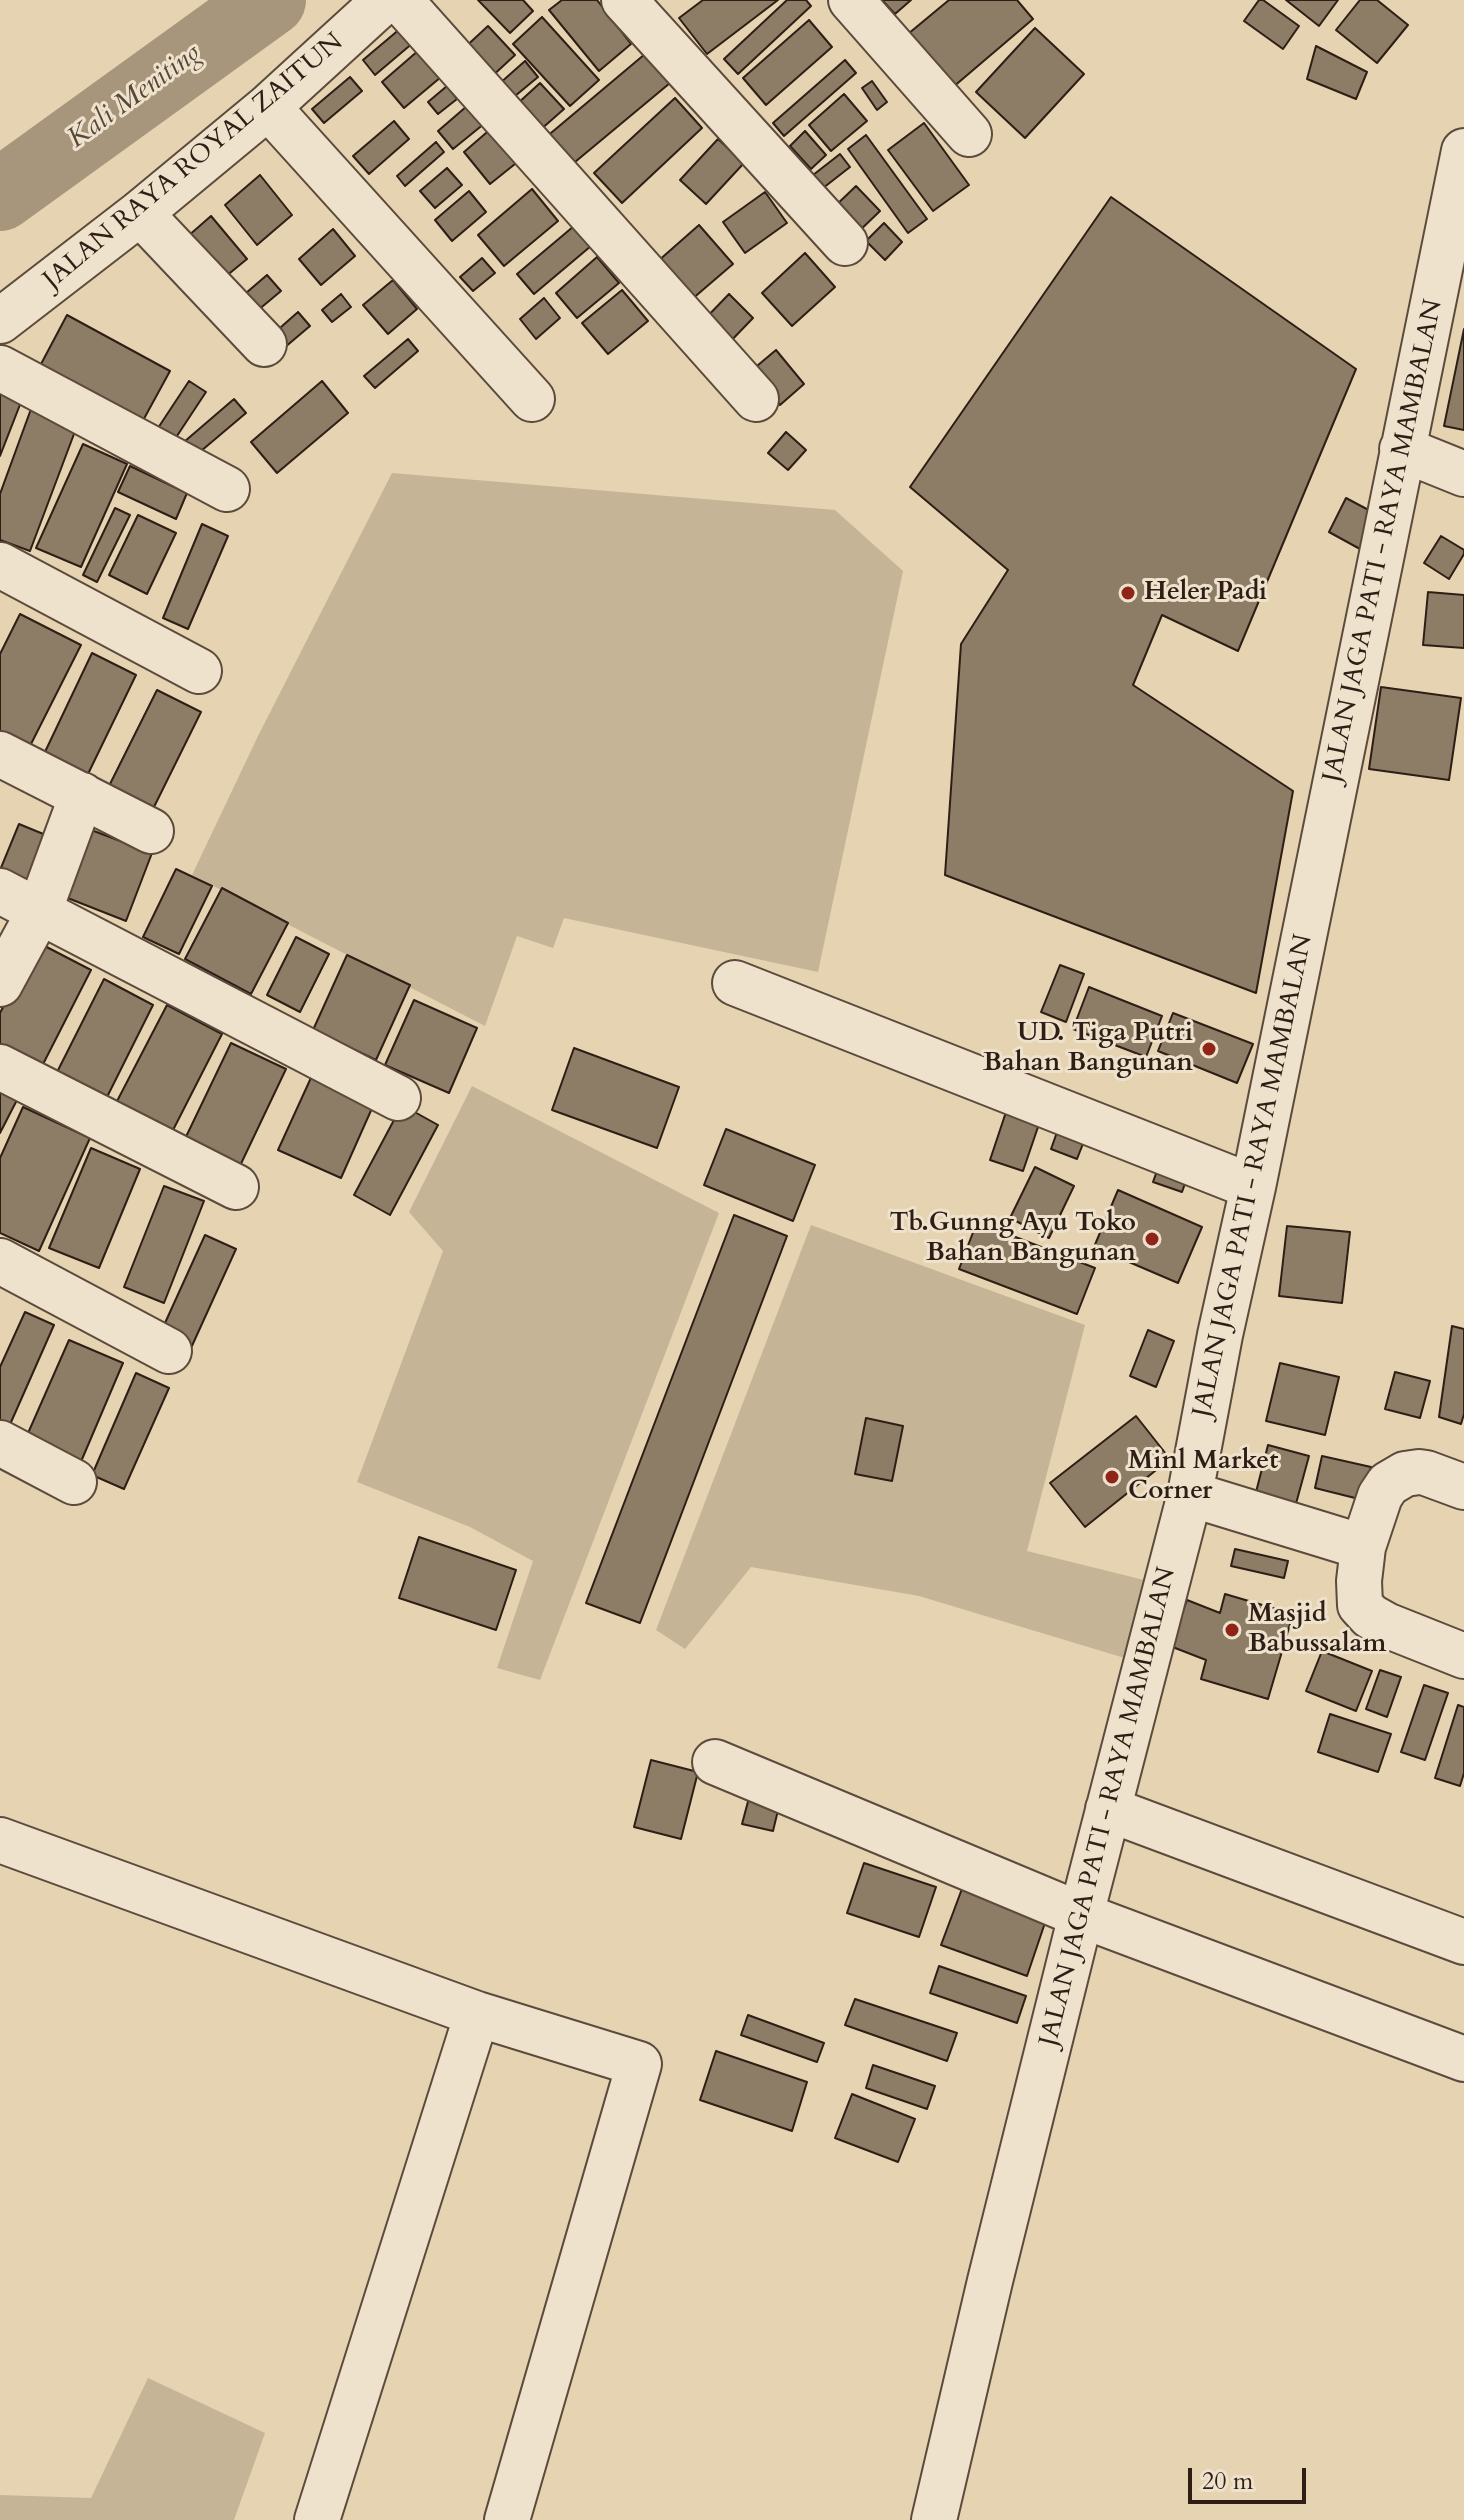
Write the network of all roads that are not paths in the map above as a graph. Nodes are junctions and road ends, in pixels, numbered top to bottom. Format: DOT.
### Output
graph roads {
  1 [pos="385,0"];
  2 [pos="400,0"];
  3 [pos="624,0"];
  4 [pos="851,0"];
  5 [pos="268,107"];
  6 [pos="969,134"];
  7 [pos="1464,151"];
  8 [pos="140,213"];
  9 [pos="845,243"];
  10 [pos="0,321"];
  11 [pos="264,344"];
  12 [pos="0,368"];
  13 [pos="532,399"];
  14 [pos="756,399"];
  15 [pos="1402,449"];
  16 [pos="1464,474"];
  17 [pos="227,489"];
  18 [pos="0,565"];
  19 [pos="199,671"];
  20 [pos="0,754"];
  21 [pos="82,795"];
  22 [pos="151,831"];
  23 [pos="0,891"];
  24 [pos="39,912"];
  25 [pos="735,983"];
  26 [pos="0,984"];
  27 [pos="0,1067"];
  28 [pos="398,1098"];
  29 [pos="236,1187"];
  30 [pos="1253,1187"];
  31 [pos="0,1261"];
  32 [pos="169,1351"];
  33 [pos="0,1443"];
  34 [pos="74,1482"];
  35 [pos="1464,1487"];
  36 [pos="1190,1494"];
  37 [pos="1363,1547"];
  38 [pos="1464,1656"];
  39 [pos="715,1762"];
  40 [pos="1108,1809"];
  41 [pos="0,1840"];
  42 [pos="1081,1915"];
  43 [pos="1464,1942"];
  44 [pos="477,2014"];
  45 [pos="1464,2059"];
  46 [pos="317,2520"];
  47 [pos="507,2520"];
  48 [pos="934,2520"];
  1 -- 5 [label="street, JALAN RAYA ROYAL ZAITUN"];
  2 -- 14 [label="street"];
  3 -- 9 [label="street"];
  4 -- 6 [label="street"];
  5 -- 8 [label="street, JALAN RAYA ROYAL ZAITUN"];
  5 -- 13 [label="street"];
  7 -- 15 [label="street, JALAN JAGA PATI - RAYA MAMBALAN"];
  8 -- 10 [label="street, JALAN RAYA ROYAL ZAITUN"];
  8 -- 11 [label="street"];
  12 -- 17 [label="street"];
  15 -- 16 [label="street"];
  15 -- 30 [label="street, JALAN JAGA PATI - RAYA MAMBALAN"];
  18 -- 19 [label="street"];
  20 -- 21 [label="street"];
  21 -- 22 [label="street"];
  21 -- 24 [label="street"];
  23 -- 24 [label="street"];
  24 -- 26 [label="street"];
  24 -- 28 [label="street"];
  25 -- 30 [label="street"];
  27 -- 29 [label="street"];
  30 -- 36 [label="street, JALAN JAGA PATI - RAYA MAMBALAN"];
  31 -- 32 [label="street"];
  33 -- 34 [label="street"];
  35 -- 37 [label="street"];
  36 -- 37 [label="street"];
  36 -- 40 [label="street, JALAN JAGA PATI - RAYA MAMBALAN"];
  37 -- 38 [label="street"];
  39 -- 42 [label="street"];
  40 -- 42 [label="street, JALAN JAGA PATI - RAYA MAMBALAN"];
  40 -- 43 [label="street"];
  41 -- 44 [label="street"];
  42 -- 45 [label="street"];
  42 -- 48 [label="street, JALAN JAGA PATI - RAYA MAMBALAN"];
  44 -- 46 [label="street"];
  44 -- 47 [label="street"];
}
